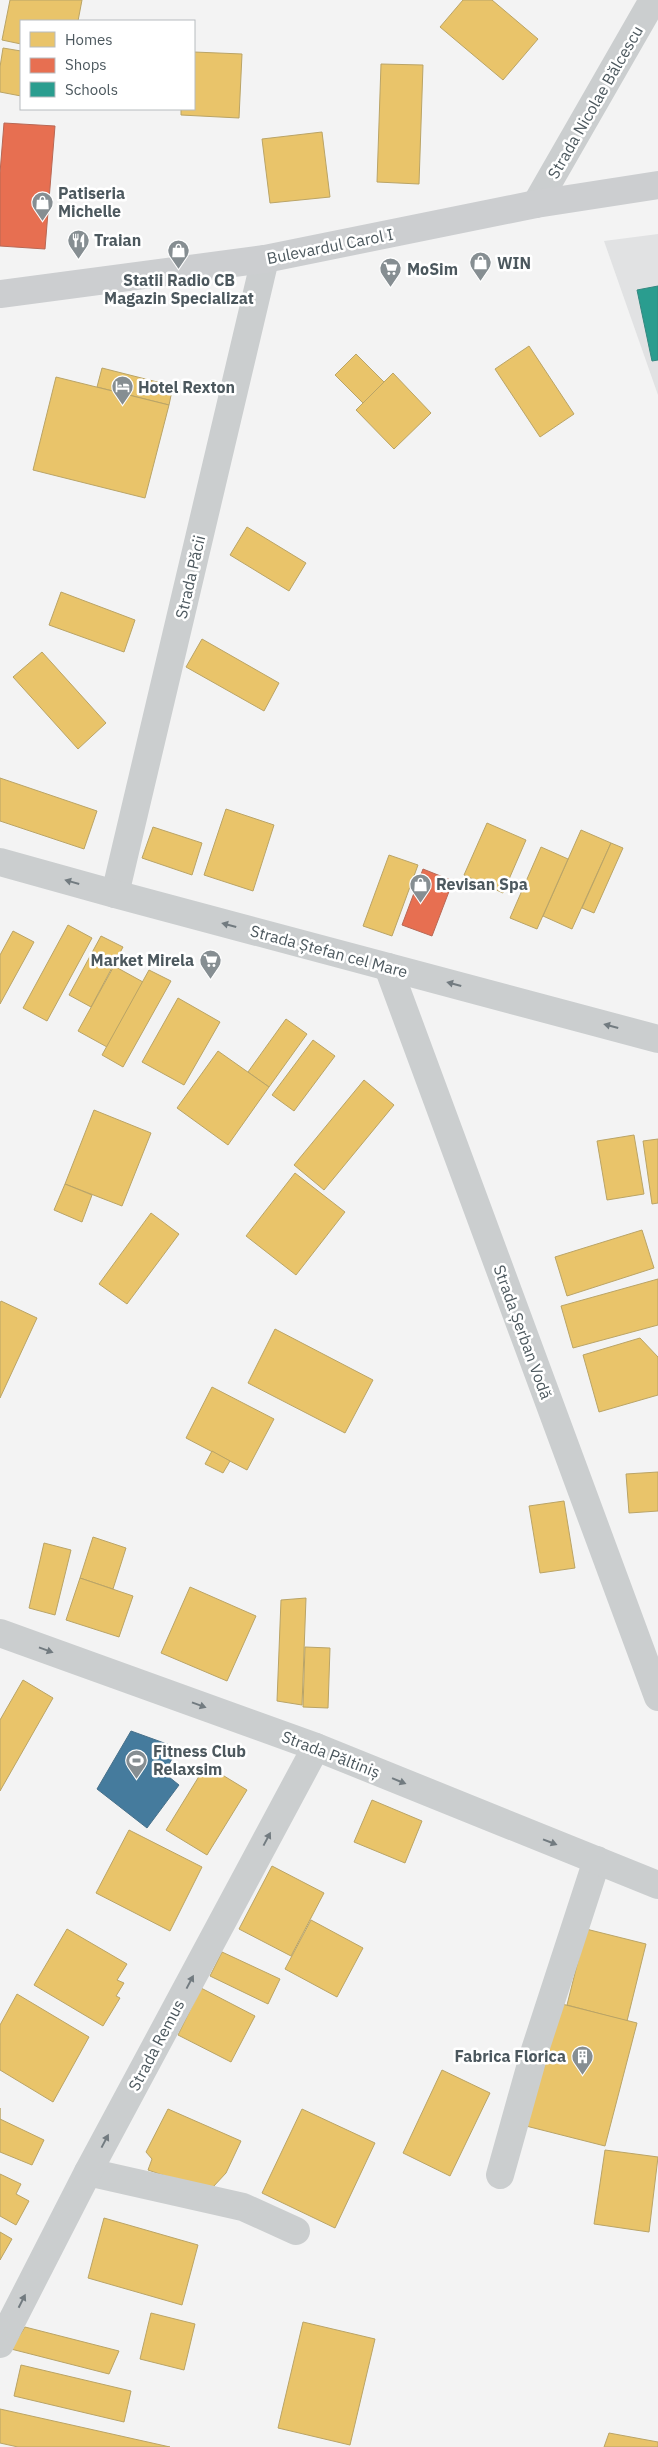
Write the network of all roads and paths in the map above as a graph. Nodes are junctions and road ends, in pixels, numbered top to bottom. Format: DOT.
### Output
graph roads {
  1 [pos="653,0"];
  2 [pos="658,185"];
  3 [pos="536,204"];
  4 [pos="265,259"];
  5 [pos="0,294"];
  6 [pos="0,862"];
  7 [pos="115,894"];
  8 [pos="388,967"];
  9 [pos="658,1038"];
  10 [pos="0,1633"];
  11 [pos="658,1697"];
  12 [pos="316,1747"];
  13 [pos="597,1860"];
  14 [pos="658,1885"];
  15 [pos="88,2172"];
  16 [pos="500,2175"];
  17 [pos="296,2231"];
  18 [pos="0,2344"];
  1 -- 3 [label="street, Strada Nicolae Bălcescu"];
  2 -- 3 [label="main road, Bulevardul Carol I"];
  3 -- 4 [label="main road, Bulevardul Carol I"];
  4 -- 5 [label="main road, Bulevardul Carol I"];
  4 -- 7 [label="street, Strada Păcii"];
  7 -- 6 [label="street, Strada Ștefan cel Mare, one-way"];
  8 -- 7 [label="street, Strada Ștefan cel Mare, one-way"];
  9 -- 8 [label="street, Strada Ștefan cel Mare, one-way"];
  8 -- 11 [label="street, Strada Șerban Vodă"];
  10 -- 12 [label="street, Strada Păltiniș, one-way"];
  12 -- 13 [label="street, Strada Păltiniș, one-way"];
  15 -- 12 [label="street, Strada Remus, one-way"];
  13 -- 14 [label="street, Strada Păltiniș"];
  13 -- 16 [label="street"];
  15 -- 17 [label="street"];
  18 -- 15 [label="street, Strada Remus, one-way"];
}
